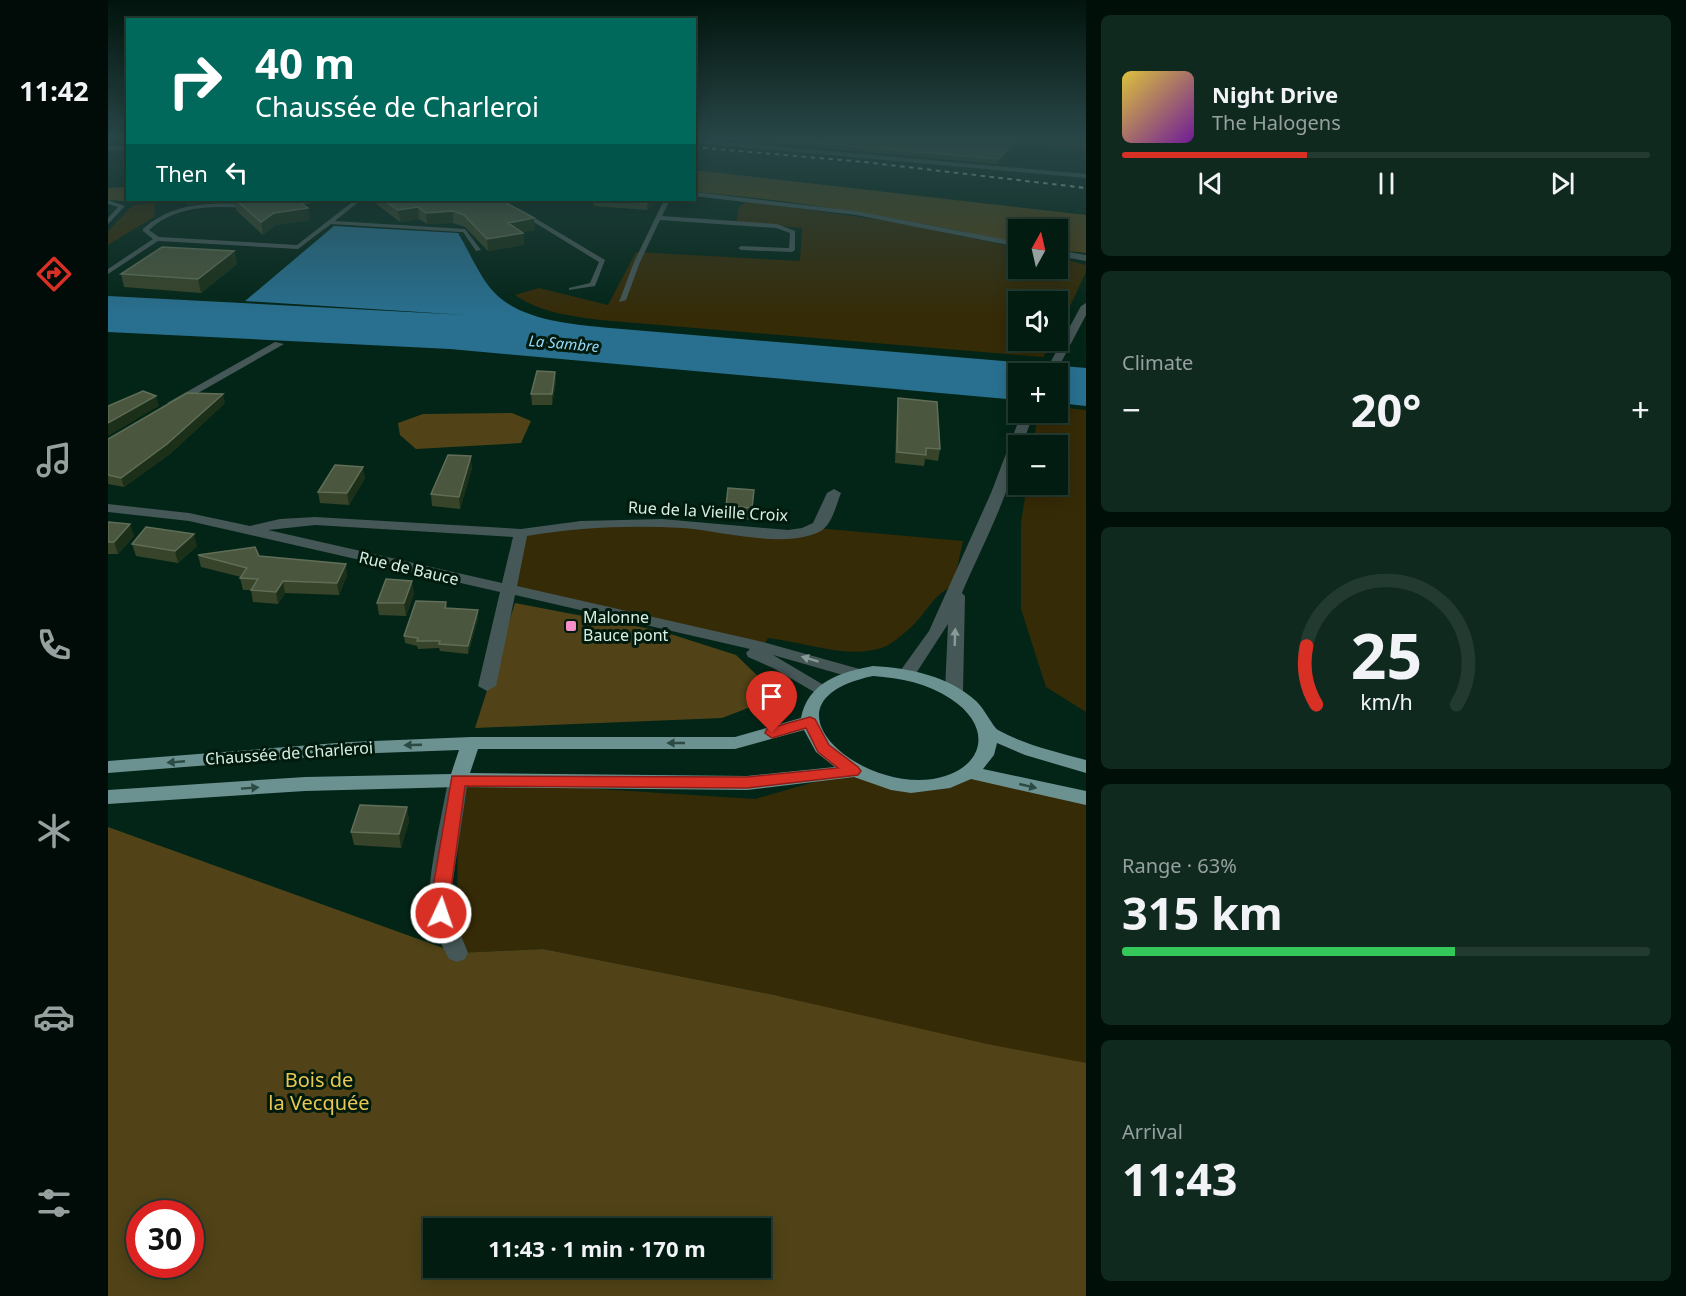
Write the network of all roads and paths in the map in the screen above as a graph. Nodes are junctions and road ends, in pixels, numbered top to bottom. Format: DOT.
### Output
graph roads {
  1 [pos="715,196"];
  2 [pos="319,201"];
  3 [pos="357,201"];
  4 [pos="666,201"];
  5 [pos="108,202"];
  6 [pos="261,206"];
  7 [pos="278,206"];
  8 [pos="515,208"];
  9 [pos="108,211"];
  10 [pos="119,211"];
  11 [pos="658,218"];
  12 [pos="108,222"];
  13 [pos="328,222"];
  14 [pos="157,239"];
  15 [pos="1008,242"];
  16 [pos="741,248"];
  17 [pos="478,250"];
  18 [pos="1068,255"];
  19 [pos="1086,258"];
  20 [pos="108,272"];
  21 [pos="571,289"];
  22 [pos="622,300"];
  23 [pos="1086,306"];
  24 [pos="279,344"];
  25 [pos="1055,363"];
  26 [pos="162,409"];
  27 [pos="1024,423"];
  28 [pos="834,493"];
  29 [pos="108,508"];
  30 [pos="252,531"];
  31 [pos="521,533"];
  32 [pos="957,584"];
  33 [pos="509,591"];
  34 [pos="709,636"];
  35 [pos="857,674"];
  36 [pos="907,674"];
  37 [pos="487,686"];
  38 [pos="821,690"];
  39 [pos="954,691"];
  40 [pos="810,722"];
  41 [pos="988,733"];
  42 [pos="471,743"];
  43 [pos="108,767"];
  44 [pos="1086,767"];
  45 [pos="853,771"];
  46 [pos="971,773"];
  47 [pos="458,780"];
  48 [pos="108,797"];
  49 [pos="1086,798"];
  50 [pos="457,952"];
  1 -- 15 [label="street"];
  2 -- 7 [label="lane"];
  3 -- 13 [label="lane"];
  4 -- 11 [label="lane"];
  5 -- 10 [label="lane"];
  6 -- 14 [label="lane"];
  8 -- 21 [label="lane"];
  9 -- 10 [label="lane"];
  10 -- 12 [label="lane"];
  11 -- 16 [label="lane"];
  11 -- 22 [label="lane"];
  13 -- 14 [label="lane"];
  13 -- 17 [label="lane"];
  14 -- 20 [label="lane"];
  18 -- 19 [label="street"];
  23 -- 25 [label="street"];
  24 -- 26 [label="street"];
  27 -- 32 [label="street"];
  28 -- 31 [label="street, Rue de la Vieille Croix"];
  29 -- 30 [label="street, Rue de Bauce"];
  30 -- 31 [label="street, Rue de la Vieille Croix"];
  30 -- 33 [label="street, Rue de Bauce"];
  31 -- 33 [label="street"];
  32 -- 36 [label="street"];
  39 -- 32 [label="street, one-way"];
  33 -- 34 [label="street, Rue de Bauce"];
  33 -- 37 [label="street"];
  35 -- 34 [label="street, Rue de Bauce, one-way"];
  34 -- 38 [label="street, Rue de Bauce"];
  35 -- 36 [label="main road"];
  35 -- 38 [label="main road"];
  36 -- 39 [label="main road"];
  38 -- 40 [label="main road"];
  39 -- 41 [label="main road"];
  40 -- 42 [label="main road, Chaussée de Charleroi, one-way"];
  40 -- 45 [label="main road"];
  41 -- 44 [label="main road"];
  41 -- 46 [label="main road"];
  42 -- 43 [label="main road, Chaussée de Charleroi, one-way"];
  42 -- 47 [label="main road"];
  45 -- 46 [label="main road"];
  45 -- 47 [label="main road, Chaussée de Charleroi"];
  46 -- 49 [label="main road, one-way"];
  48 -- 47 [label="main road, Chaussée de Charleroi, one-way"];
  47 -- 50 [label="street"];
}
